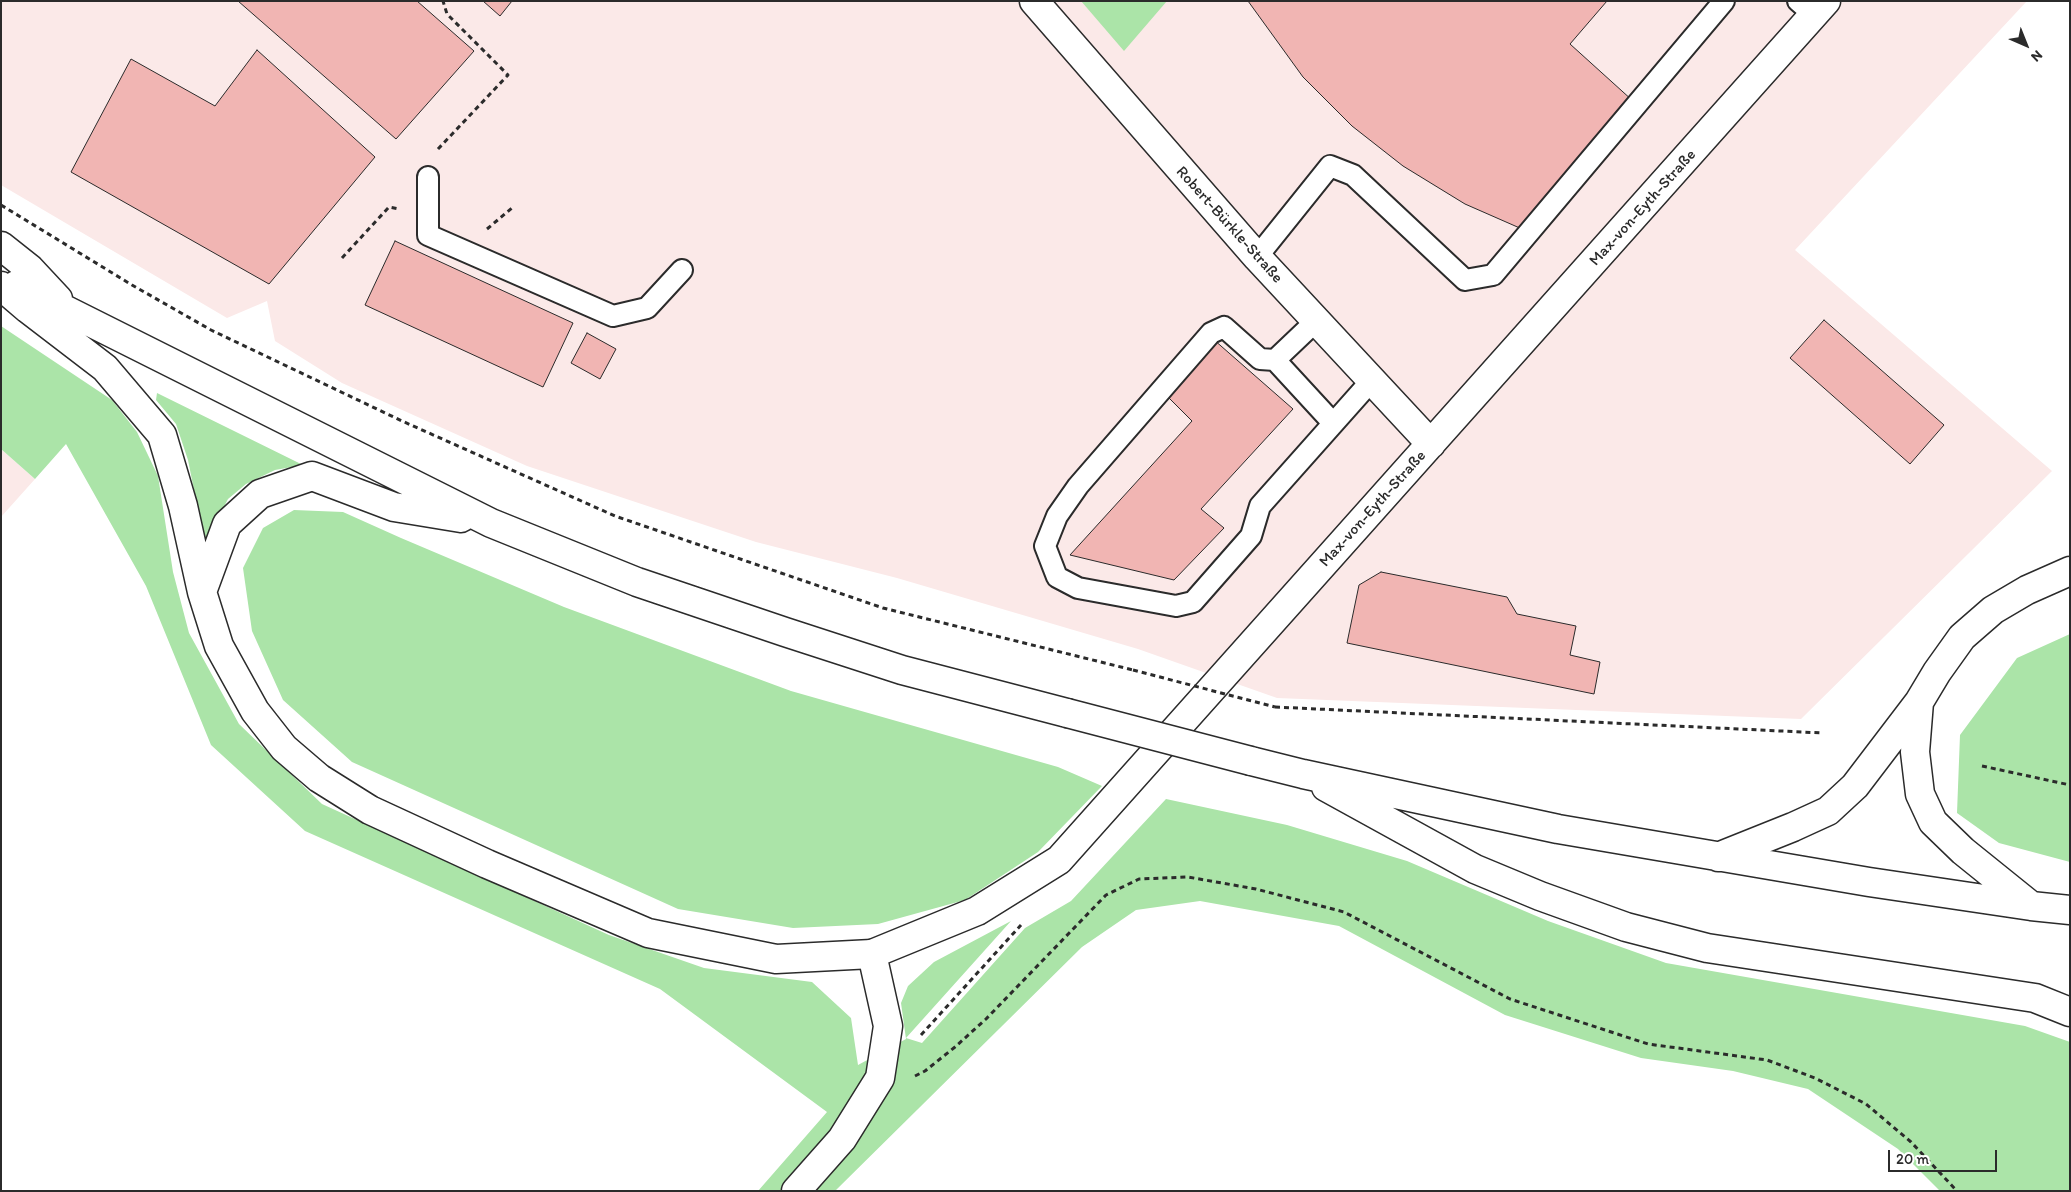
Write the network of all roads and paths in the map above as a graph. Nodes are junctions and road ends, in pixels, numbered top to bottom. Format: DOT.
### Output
graph roads {
  1 [pos="442,1"];
  2 [pos="1034,1"];
  3 [pos="1724,1"];
  4 [pos="1812,6"];
  5 [pos="435,152"];
  6 [pos="428,177"];
  7 [pos="1,205"];
  8 [pos="1,246"];
  9 [pos="1257,257"];
  10 [pos="682,270"];
  11 [pos="1,277"];
  12 [pos="1,286"];
  13 [pos="71,313"];
  14 [pos="1316,322"];
  15 [pos="1275,360"];
  16 [pos="1372,380"];
  17 [pos="1333,423"];
  18 [pos="1431,444"];
  19 [pos="491,523"];
  20 [pos="2070,571"];
  21 [pos="202,592"];
  22 [pos="1919,702"];
  23 [pos="1822,733"];
  24 [pos="1982,766"];
  25 [pos="1303,774"];
  26 [pos="2070,785"];
  27 [pos="1718,857"];
  28 [pos="2031,906"];
  29 [pos="2070,910"];
  30 [pos="872,954"];
  31 [pos="2070,1012"];
  32 [pos="880,1078"];
  33 [pos="796,1191"];
  34 [pos="1957,1191"];
  1 -- 5 [label="path"];
  2 -- 9 [label="main road, Robert-Bürkle-Straße"];
  3 -- 9 [label="lane"];
  4 -- 18 [label="main road, Max-von-Eyth-Straße"];
  6 -- 10 [label="lane"];
  7 -- 23 [label="path, bridge"];
  8 -- 13 [label="main road"];
  9 -- 14 [label="main road, Robert-Bürkle-Straße"];
  11 -- 13 [label="main road"];
  12 -- 21 [label="main road, Max-von-Eyth-Straße"];
  13 -- 19 [label="main road"];
  14 -- 15 [label="lane"];
  14 -- 16 [label="main road, Robert-Bürkle-Straße"];
  15 -- 17 [label="lane"];
  15 -- 17 [label="lane"];
  16 -- 17 [label="lane"];
  16 -- 18 [label="main road, Robert-Bürkle-Straße"];
  18 -- 30 [label="main road, Max-von-Eyth-Straße"];
  19 -- 21 [label="main road"];
  19 -- 25 [label="main road, bridge"];
  20 -- 22 [label="main road"];
  21 -- 30 [label="main road, Max-von-Eyth-Straße"];
  22 -- 27 [label="main road"];
  22 -- 28 [label="main road"];
  24 -- 26 [label="path"];
  25 -- 27 [label="main road"];
  25 -- 31 [label="main road"];
  27 -- 28 [label="main road"];
  28 -- 29 [label="main road"];
  30 -- 32 [label="main road"];
  32 -- 33 [label="main road"];
  32 -- 34 [label="path"];
}
